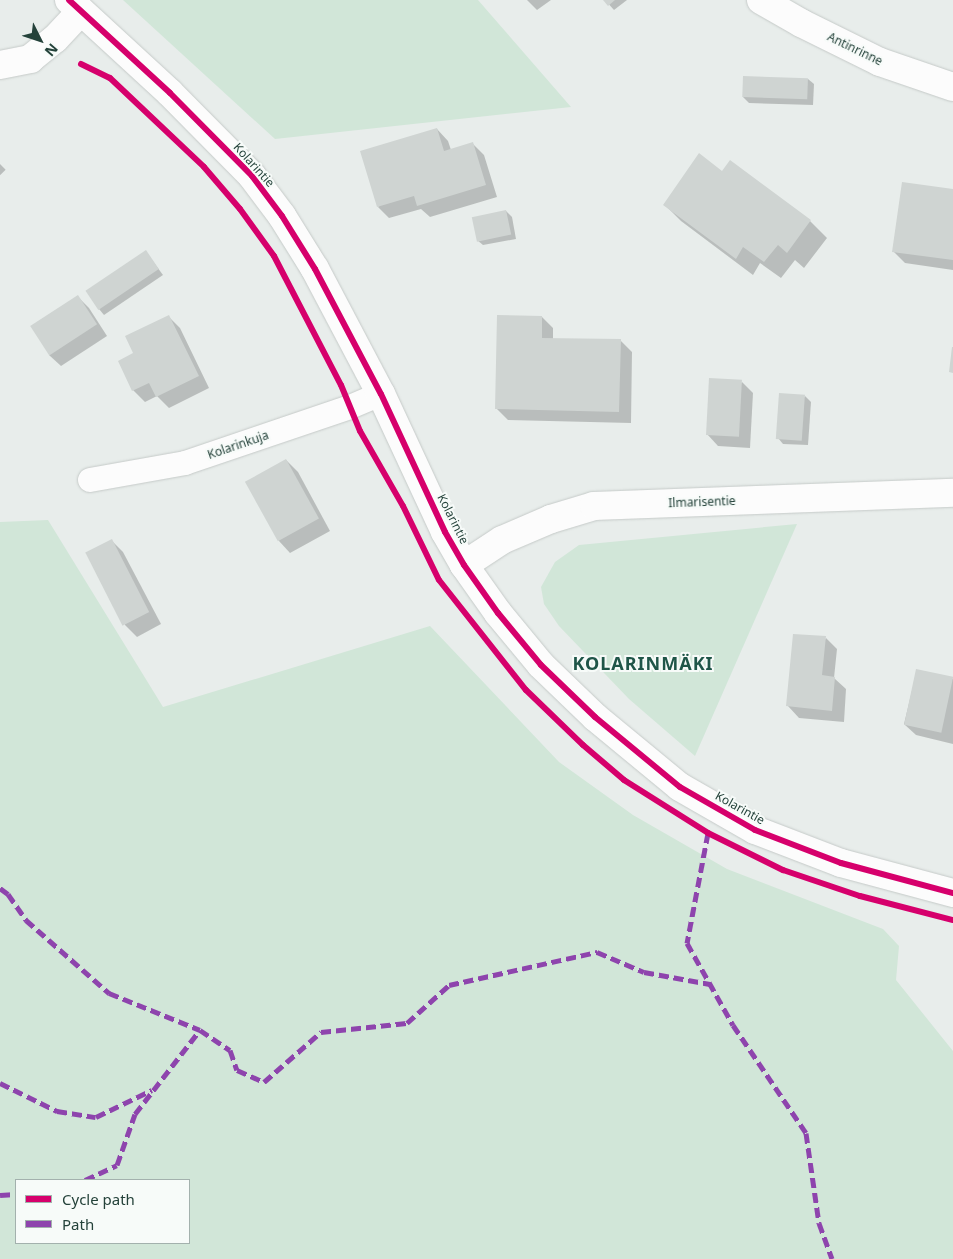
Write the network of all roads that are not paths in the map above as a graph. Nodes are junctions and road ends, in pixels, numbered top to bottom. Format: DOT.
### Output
graph roads {
  1 [pos="761,0"];
  2 [pos="75,5"];
  3 [pos="0,65"];
  4 [pos="953,87"];
  5 [pos="381,394"];
  6 [pos="90,480"];
  7 [pos="953,493"];
  8 [pos="464,565"];
  9 [pos="953,893"];
  1 -- 4 [label="street, Antinrinne"];
  2 -- 3 [label="street"];
  2 -- 5 [label="street, Kolarintie"];
  5 -- 6 [label="lane, Kolarinkuja"];
  5 -- 8 [label="street, Kolarintie"];
  7 -- 8 [label="street, Ilmarisentie"];
  8 -- 9 [label="street, Kolarintie"];
}
